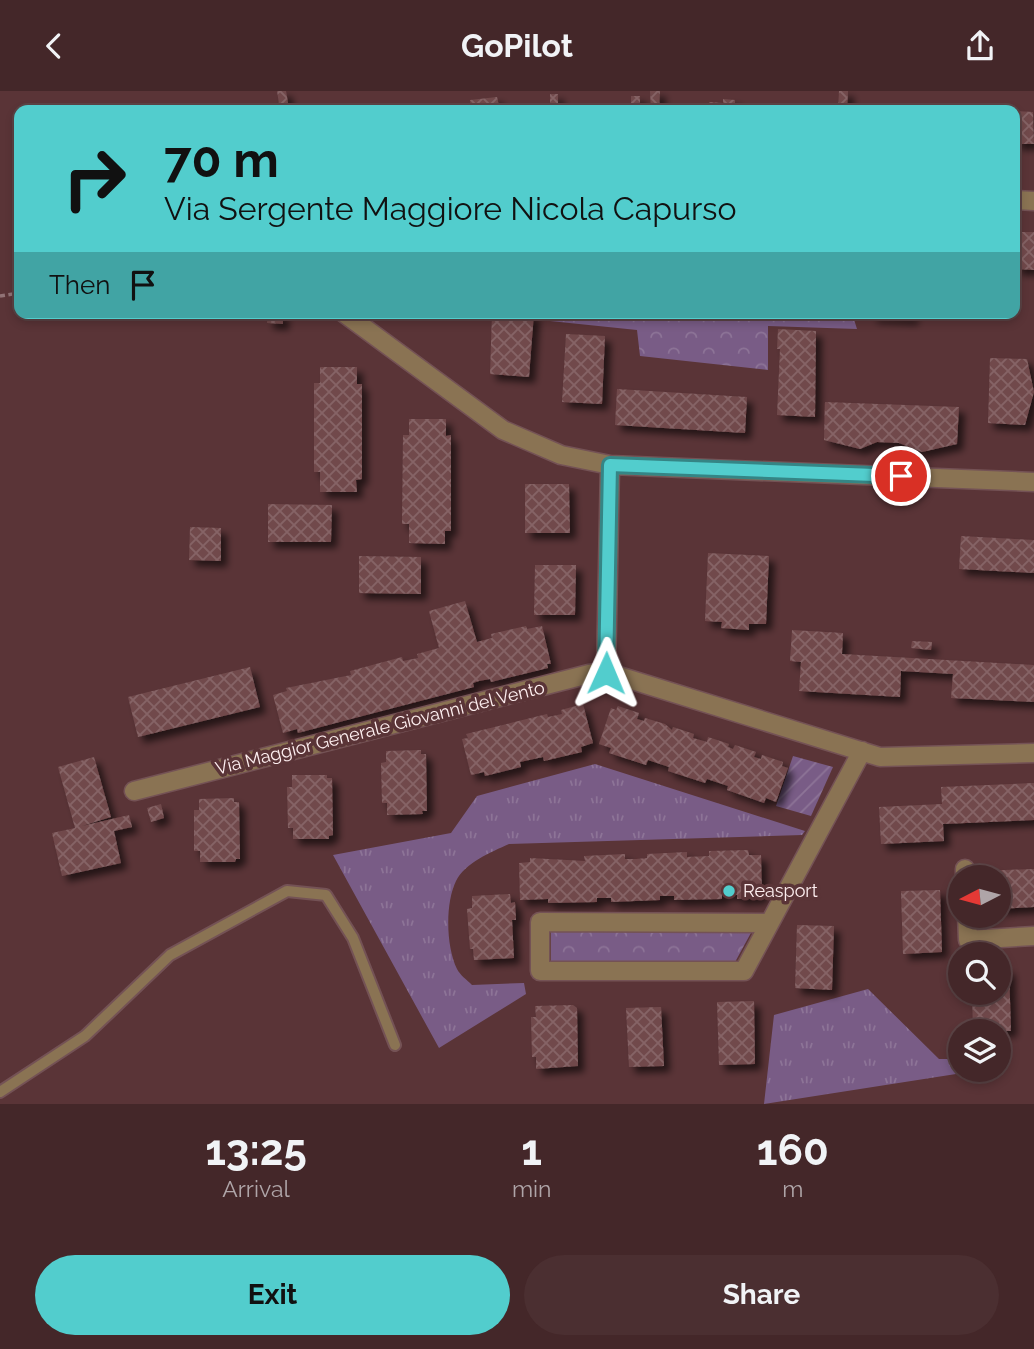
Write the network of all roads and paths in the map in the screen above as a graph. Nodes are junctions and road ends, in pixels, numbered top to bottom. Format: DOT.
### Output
graph roads {
  1 [pos="352,319"];
  2 [pos="610,465"];
  3 [pos="1034,482"];
  4 [pos="606,673"];
  5 [pos="862,751"];
  6 [pos="1034,753"];
  7 [pos="134,791"];
  8 [pos="769,923"];
  9 [pos="968,928"];
  10 [pos="1034,936"];
  11 [pos="395,1045"];
  12 [pos="0,1092"];
  1 -- 2 [label="street"];
  2 -- 3 [label="street"];
  2 -- 4 [label="street"];
  4 -- 5 [label="street, Via Maggior Generale Giovanni del Vento"];
  4 -- 7 [label="street, Via Maggior Generale Giovanni del Vento"];
  5 -- 6 [label="street, Via Maggior Generale Giovanni del Vento"];
  5 -- 8 [label="street"];
  8 -- 8 [label="street"];
  9 -- 10 [label="street"];
  11 -- 12 [label="lane"];
}
